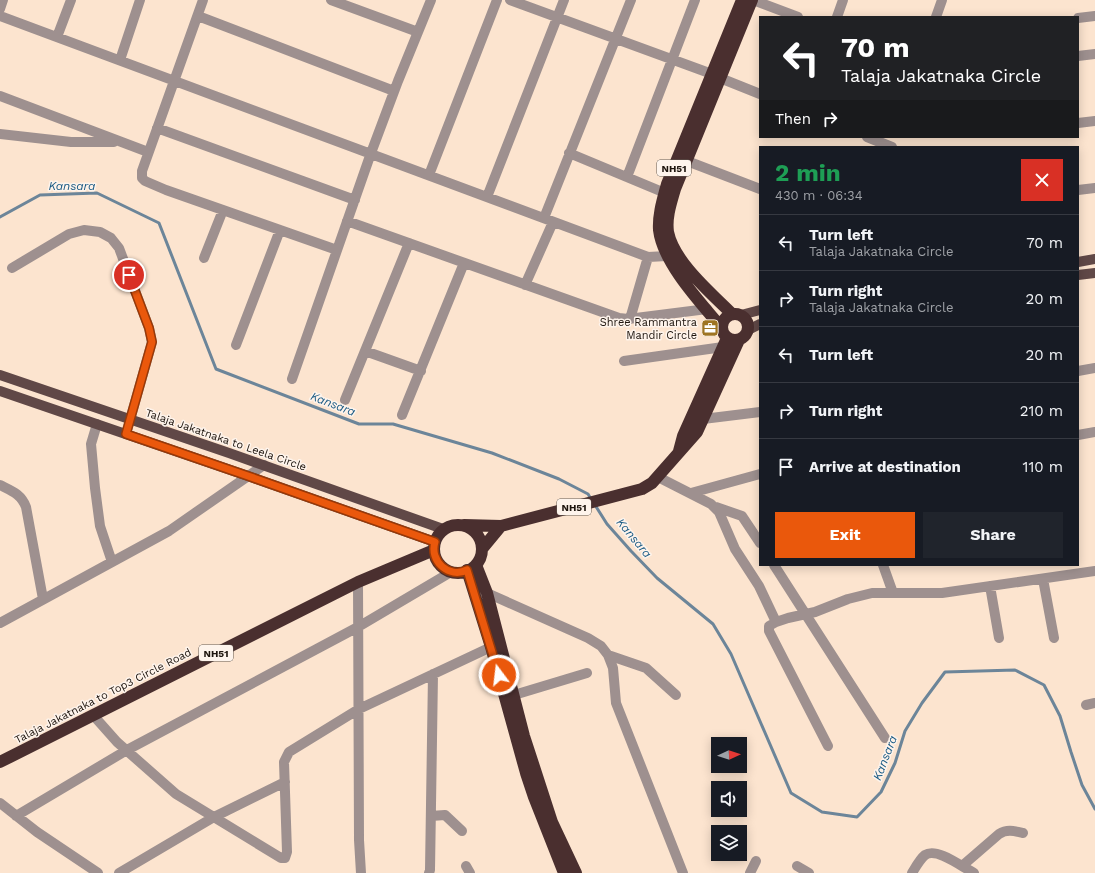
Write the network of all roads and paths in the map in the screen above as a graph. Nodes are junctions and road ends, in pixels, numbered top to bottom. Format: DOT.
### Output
graph roads {
  1 [pos="4,0"];
  2 [pos="71,0"];
  3 [pos="140,0"];
  4 [pos="203,0"];
  5 [pos="331,0"];
  6 [pos="431,0"];
  7 [pos="497,0"];
  8 [pos="510,0"];
  9 [pos="564,0"];
  10 [pos="631,0"];
  11 [pos="695,0"];
  12 [pos="742,0"];
  13 [pos="752,0"];
  14 [pos="843,0"];
  15 [pos="942,0"];
  16 [pos="0,15"];
  17 [pos="198,16"];
  18 [pos="795,16"];
  19 [pos="837,16"];
  20 [pos="936,16"];
  21 [pos="1095,16"];
  22 [pos="557,18"];
  23 [pos="1079,18"];
  24 [pos="418,32"];
  25 [pos="56,37"];
  26 [pos="614,39"];
  27 [pos="1095,54"];
  28 [pos="1079,56"];
  29 [pos="120,60"];
  30 [pos="672,60"];
  31 [pos="716,76"];
  32 [pos="174,80"];
  33 [pos="394,91"];
  34 [pos="759,94"];
  35 [pos="0,96"];
  36 [pos="1095,121"];
  37 [pos="1079,123"];
  38 [pos="157,128"];
  39 [pos="0,134"];
  40 [pos="870,138"];
  41 [pos="122,142"];
  42 [pos="887,144"];
  43 [pos="148,152"];
  44 [pos="371,153"];
  45 [pos="569,153"];
  46 [pos="687,161"];
  47 [pos="429,175"];
  48 [pos="627,177"];
  49 [pos="1095,188"];
  50 [pos="759,190"];
  51 [pos="1079,190"];
  52 [pos="665,193"];
  53 [pos="488,197"];
  54 [pos="355,200"];
  55 [pos="223,210"];
  56 [pos="548,220"];
  57 [pos="347,221"];
  58 [pos="280,230"];
  59 [pos="409,244"];
  60 [pos="337,250"];
  61 [pos="672,254"];
  62 [pos="648,257"];
  63 [pos="204,258"];
  64 [pos="1095,259"];
  65 [pos="1079,262"];
  66 [pos="464,263"];
  67 [pos="12,268"];
  68 [pos="1095,273"];
  69 [pos="1079,275"];
  70 [pos="524,285"];
  71 [pos="706,309"];
  72 [pos="759,310"];
  73 [pos="736,315"];
  74 [pos="630,319"];
  75 [pos="759,324"];
  76 [pos="722,327"];
  77 [pos="748,330"];
  78 [pos="739,340"];
  79 [pos="725,343"];
  80 [pos="236,345"];
  81 [pos="366,351"];
  82 [pos="624,361"];
  83 [pos="1095,368"];
  84 [pos="421,371"];
  85 [pos="1079,371"];
  86 [pos="0,375"];
  87 [pos="292,379"];
  88 [pos="0,391"];
  89 [pos="346,400"];
  90 [pos="759,412"];
  91 [pos="402,415"];
  92 [pos="129,418"];
  93 [pos="703,419"];
  94 [pos="97,424"];
  95 [pos="1095,432"];
  96 [pos="126,434"];
  97 [pos="1079,435"];
  98 [pos="678,454"];
  99 [pos="264,465"];
  100 [pos="759,474"];
  101 [pos="248,476"];
  102 [pos="658,477"];
  103 [pos="0,486"];
  104 [pos="691,494"];
  105 [pos="716,507"];
  106 [pos="464,525"];
  107 [pos="503,526"];
  108 [pos="443,529"];
  109 [pos="759,542"];
  110 [pos="434,546"];
  111 [pos="482,549"];
  112 [pos="112,562"];
  113 [pos="775,566"];
  114 [pos="883,566"];
  115 [pos="1062,566"];
  116 [pos="472,568"];
  117 [pos="1095,571"];
  118 [pos="452,572"];
  119 [pos="1063,576"];
  120 [pos="1043,579"];
  121 [pos="358,582"];
  122 [pos="990,586"];
  123 [pos="486,593"];
  124 [pos="894,593"];
  125 [pos="43,599"];
  126 [pos="805,614"];
  127 [pos="776,622"];
  128 [pos="0,623"];
  129 [pos="358,627"];
  130 [pos="999,638"];
  131 [pos="1054,638"];
  132 [pos="491,647"];
  133 [pos="608,655"];
  134 [pos="587,673"];
  135 [pos="432,674"];
  136 [pos="676,694"];
  137 [pos="514,695"];
  138 [pos="359,709"];
  139 [pos="93,715"];
  140 [pos="885,738"];
  141 [pos="828,746"];
  142 [pos="127,750"];
  143 [pos="0,762"];
  144 [pos="285,782"];
  145 [pos="0,803"];
  146 [pos="16,816"];
  147 [pos="431,816"];
  148 [pos="214,817"];
  149 [pos="462,831"];
  150 [pos="1023,833"];
  151 [pos="756,861"];
  152 [pos="797,866"];
  153 [pos="962,866"];
  154 [pos="96,872"];
  155 [pos="119,873"];
  156 [pos="361,873"];
  157 [pos="429,873"];
  158 [pos="564,873"];
  159 [pos="576,873"];
  160 [pos="683,873"];
  161 [pos="750,873"];
  162 [pos="809,873"];
  163 [pos="912,873"];
  164 [pos="974,873"];
  1 -- 16 [label="street"];
  2 -- 25 [label="street"];
  3 -- 29 [label="street"];
  4 -- 17 [label="street"];
  5 -- 24 [label="street"];
  6 -- 24 [label="street"];
  7 -- 47 [label="street"];
  8 -- 22 [label="street"];
  9 -- 22 [label="street"];
  10 -- 26 [label="street"];
  11 -- 30 [label="street"];
  12 -- 31 [label="highway, NH51"];
  13 -- 18 [label="street"];
  13 -- 31 [label="highway, NH51"];
  14 -- 19 [label="street"];
  15 -- 20 [label="street"];
  16 -- 25 [label="street"];
  17 -- 32 [label="street"];
  17 -- 33 [label="street"];
  21 -- 23 [label="street"];
  22 -- 26 [label="street"];
  22 -- 53 [label="street"];
  24 -- 33 [label="street"];
  25 -- 29 [label="street"];
  26 -- 30 [label="street"];
  26 -- 45 [label="street"];
  27 -- 28 [label="street"];
  29 -- 32 [label="street"];
  30 -- 31 [label="street"];
  30 -- 48 [label="street"];
  31 -- 34 [label="street"];
  31 -- 46 [label="highway, NH51"];
  31 -- 52 [label="highway, NH51"];
  32 -- 38 [label="street"];
  32 -- 44 [label="street"];
  33 -- 44 [label="street"];
  35 -- 41 [label="street"];
  36 -- 37 [label="street"];
  38 -- 43 [label="street"];
  38 -- 54 [label="street"];
  39 -- 41 [label="street"];
  40 -- 42 [label="street"];
  41 -- 43 [label="street"];
  43 -- 55 [label="street"];
  44 -- 47 [label="street"];
  44 -- 54 [label="street"];
  45 -- 48 [label="street"];
  45 -- 56 [label="street"];
  46 -- 50 [label="street"];
  46 -- 61 [label="highway, NH51"];
  47 -- 53 [label="street"];
  48 -- 52 [label="street"];
  49 -- 51 [label="street"];
  52 -- 61 [label="highway, NH51"];
  53 -- 56 [label="street"];
  54 -- 57 [label="street"];
  55 -- 58 [label="street"];
  55 -- 63 [label="street"];
  56 -- 62 [label="street"];
  56 -- 70 [label="street"];
  57 -- 59 [label="street"];
  57 -- 60 [label="street"];
  58 -- 60 [label="street"];
  58 -- 80 [label="street"];
  59 -- 66 [label="street"];
  59 -- 81 [label="street"];
  60 -- 87 [label="street"];
  61 -- 62 [label="street"];
  61 -- 71 [label="highway, NH51"];
  61 -- 73 [label="highway, NH51"];
  62 -- 74 [label="street"];
  64 -- 65 [label="main road"];
  66 -- 70 [label="street"];
  66 -- 84 [label="street"];
  67 -- 92 [label="street"];
  68 -- 69 [label="main road"];
  70 -- 74 [label="street"];
  71 -- 74 [label="street"];
  71 -- 76 [label="highway, NH51"];
  72 -- 73 [label="main road"];
  73 -- 76 [label="highway"];
  73 -- 77 [label="highway, NH51"];
  75 -- 77 [label="main road"];
  76 -- 79 [label="highway, NH51"];
  77 -- 78 [label="highway, NH51"];
  78 -- 79 [label="highway"];
  78 -- 93 [label="highway, NH51"];
  79 -- 82 [label="street"];
  79 -- 98 [label="highway, NH51"];
  81 -- 84 [label="street"];
  81 -- 89 [label="street"];
  83 -- 85 [label="street"];
  84 -- 91 [label="street"];
  86 -- 92 [label="main road, Talaja Jakatnaka to Leela Circle"];
  88 -- 94 [label="main road"];
  90 -- 93 [label="street"];
  92 -- 96 [label="street"];
  92 -- 99 [label="main road, Talaja Jakatnaka to Leela Circle"];
  93 -- 98 [label="highway, NH51"];
  94 -- 96 [label="main road"];
  94 -- 112 [label="street"];
  95 -- 97 [label="street"];
  96 -- 101 [label="main road"];
  98 -- 102 [label="highway, NH51"];
  99 -- 101 [label="street"];
  99 -- 108 [label="main road, Talaja Jakatnaka to Leela Circle"];
  100 -- 104 [label="street"];
  101 -- 110 [label="main road"];
  101 -- 112 [label="street"];
  102 -- 104 [label="street"];
  102 -- 107 [label="highway, NH51"];
  103 -- 125 [label="street"];
  104 -- 105 [label="street"];
  105 -- 109 [label="street"];
  105 -- 127 [label="street"];
  106 -- 107 [label="highway, NH51"];
  106 -- 108 [label="highway, NH51"];
  106 -- 111 [label="highway"];
  107 -- 111 [label="highway"];
  108 -- 110 [label="highway"];
  110 -- 118 [label="highway"];
  110 -- 121 [label="highway, Talaja Jakatnaka to Top3 Circle Road / NH51"];
  111 -- 116 [label="highway"];
  112 -- 125 [label="street"];
  113 -- 126 [label="street"];
  114 -- 124 [label="street"];
  115 -- 119 [label="street"];
  116 -- 118 [label="highway"];
  116 -- 123 [label="highway"];
  116 -- 132 [label="highway"];
  117 -- 119 [label="street"];
  118 -- 129 [label="street"];
  119 -- 120 [label="street"];
  120 -- 122 [label="street"];
  120 -- 131 [label="street"];
  121 -- 129 [label="street"];
  121 -- 139 [label="highway, Talaja Jakatnaka to Top3 Circle Road / NH51"];
  122 -- 124 [label="street"];
  122 -- 130 [label="street"];
  123 -- 133 [label="street"];
  123 -- 137 [label="highway"];
  124 -- 126 [label="street"];
  125 -- 128 [label="street"];
  126 -- 127 [label="street"];
  126 -- 140 [label="street"];
  127 -- 141 [label="street"];
  129 -- 138 [label="street"];
  129 -- 142 [label="street"];
  132 -- 135 [label="street"];
  132 -- 158 [label="highway"];
  133 -- 136 [label="street"];
  133 -- 160 [label="street"];
  134 -- 137 [label="street"];
  135 -- 138 [label="street"];
  135 -- 147 [label="street"];
  137 -- 159 [label="highway"];
  138 -- 144 [label="street"];
  138 -- 156 [label="street"];
  139 -- 142 [label="street"];
  139 -- 143 [label="highway, Talaja Jakatnaka to Top3 Circle Road / NH51"];
  142 -- 146 [label="street"];
  142 -- 148 [label="street"];
  144 -- 148 [label="street"];
  144 -- 148 [label="street"];
  145 -- 146 [label="street"];
  146 -- 154 [label="street"];
  147 -- 149 [label="street"];
  147 -- 157 [label="street"];
  148 -- 155 [label="street"];
  150 -- 153 [label="street"];
  151 -- 161 [label="street"];
  152 -- 162 [label="street"];
  153 -- 163 [label="street"];
  153 -- 164 [label="street"];
}
